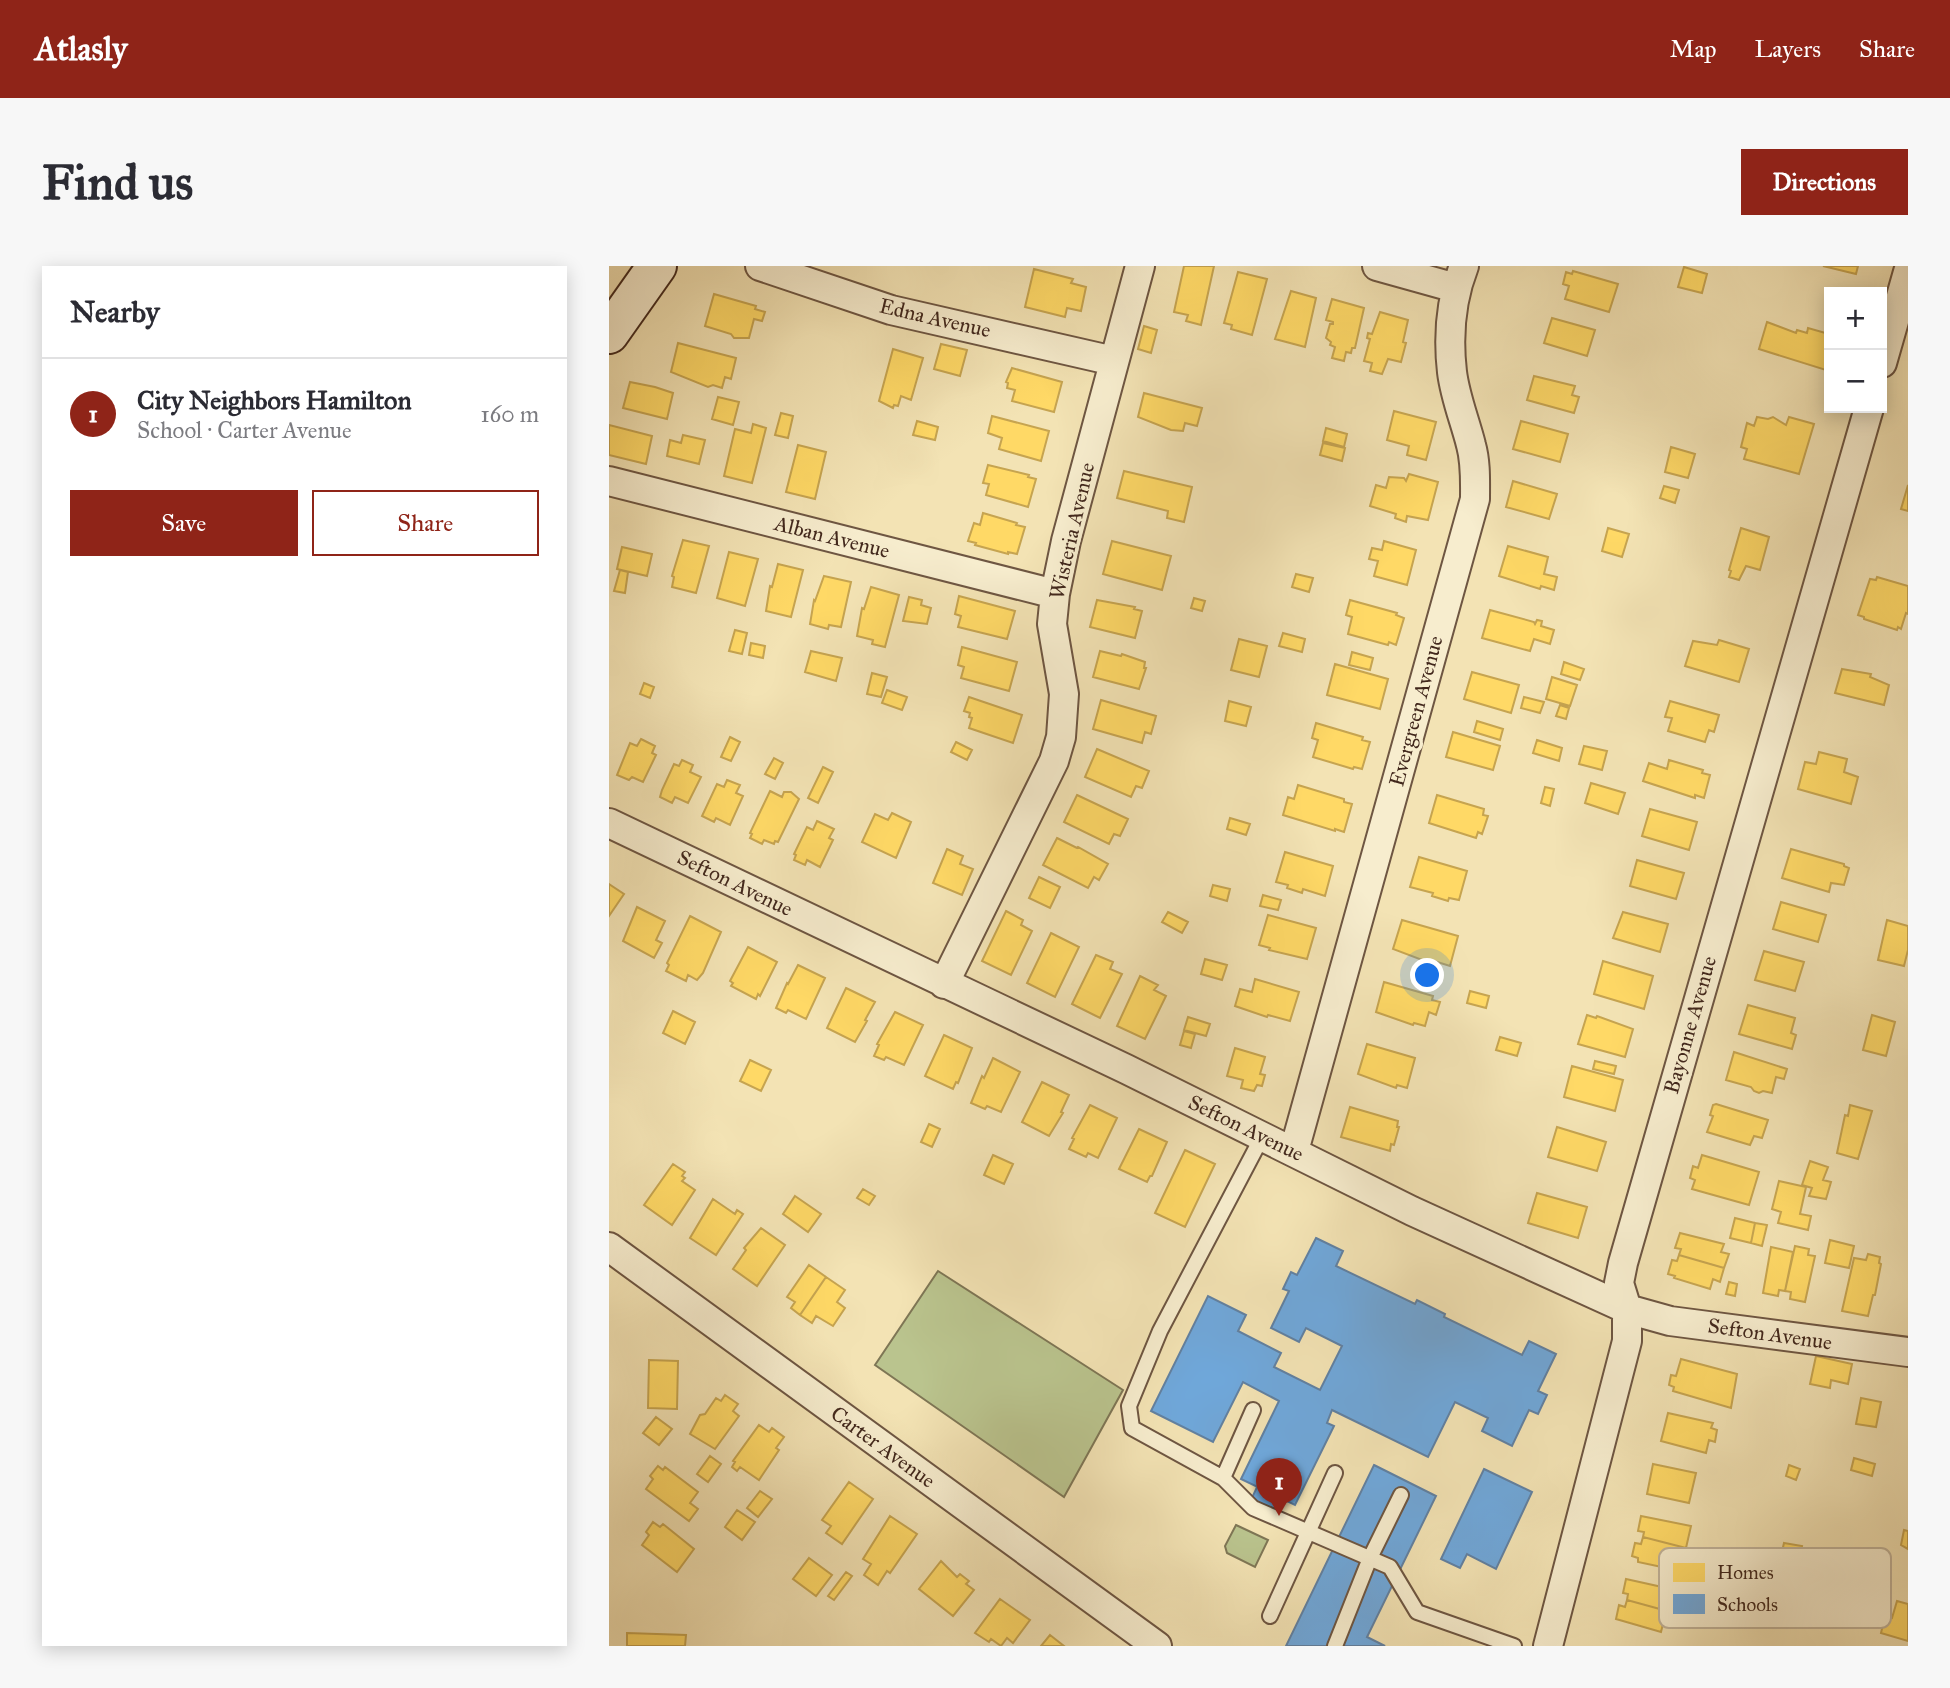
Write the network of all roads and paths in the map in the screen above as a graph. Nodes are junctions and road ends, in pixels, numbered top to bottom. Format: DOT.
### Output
graph roads {
  1 [pos="657,266"];
  2 [pos="760,266"];
  3 [pos="1140,266"];
  4 [pos="1377,266"];
  5 [pos="1908,272"];
  6 [pos="1460,277"];
  7 [pos="609,334"];
  8 [pos="1886,350"];
  9 [pos="1114,361"];
  10 [pos="1868,413"];
  11 [pos="609,481"];
  12 [pos="1055,594"];
  13 [pos="609,823"];
  14 [pos="944,985"];
  15 [pos="1262,1137"];
  16 [pos="1294,1151"];
  17 [pos="609,1247"];
  18 [pos="1627,1309"];
  19 [pos="1908,1352"];
  20 [pos="1253,1410"];
  21 [pos="1335,1473"];
  22 [pos="1223,1478"];
  23 [pos="1401,1494"];
  24 [pos="1308,1531"];
  25 [pos="1370,1558"];
  26 [pos="1270,1616"];
  27 [pos="1157,1646"];
  28 [pos="1335,1646"];
  29 [pos="1514,1646"];
  30 [pos="1548,1646"];
  1 -- 7 [label="street"];
  2 -- 9 [label="street, Edna Avenue"];
  3 -- 9 [label="street, Wisteria Avenue"];
  4 -- 6 [label="street"];
  5 -- 8 [label="street"];
  6 -- 16 [label="street, Evergreen Avenue"];
  9 -- 12 [label="street, Wisteria Avenue"];
  10 -- 18 [label="street, Bayonne Avenue"];
  11 -- 12 [label="street, Alban Avenue"];
  12 -- 14 [label="street, Wisteria Avenue"];
  13 -- 14 [label="street, Sefton Avenue"];
  14 -- 15 [label="street, Sefton Avenue"];
  15 -- 16 [label="street, Sefton Avenue"];
  15 -- 22 [label="lane"];
  16 -- 18 [label="street, Sefton Avenue"];
  17 -- 27 [label="street, Carter Avenue"];
  18 -- 19 [label="street, Sefton Avenue"];
  18 -- 30 [label="street, Bayonne Avenue"];
  20 -- 22 [label="lane"];
  21 -- 24 [label="lane"];
  22 -- 24 [label="lane"];
  23 -- 25 [label="lane"];
  24 -- 25 [label="lane"];
  24 -- 26 [label="lane"];
  25 -- 28 [label="lane"];
  25 -- 29 [label="lane"];
}
